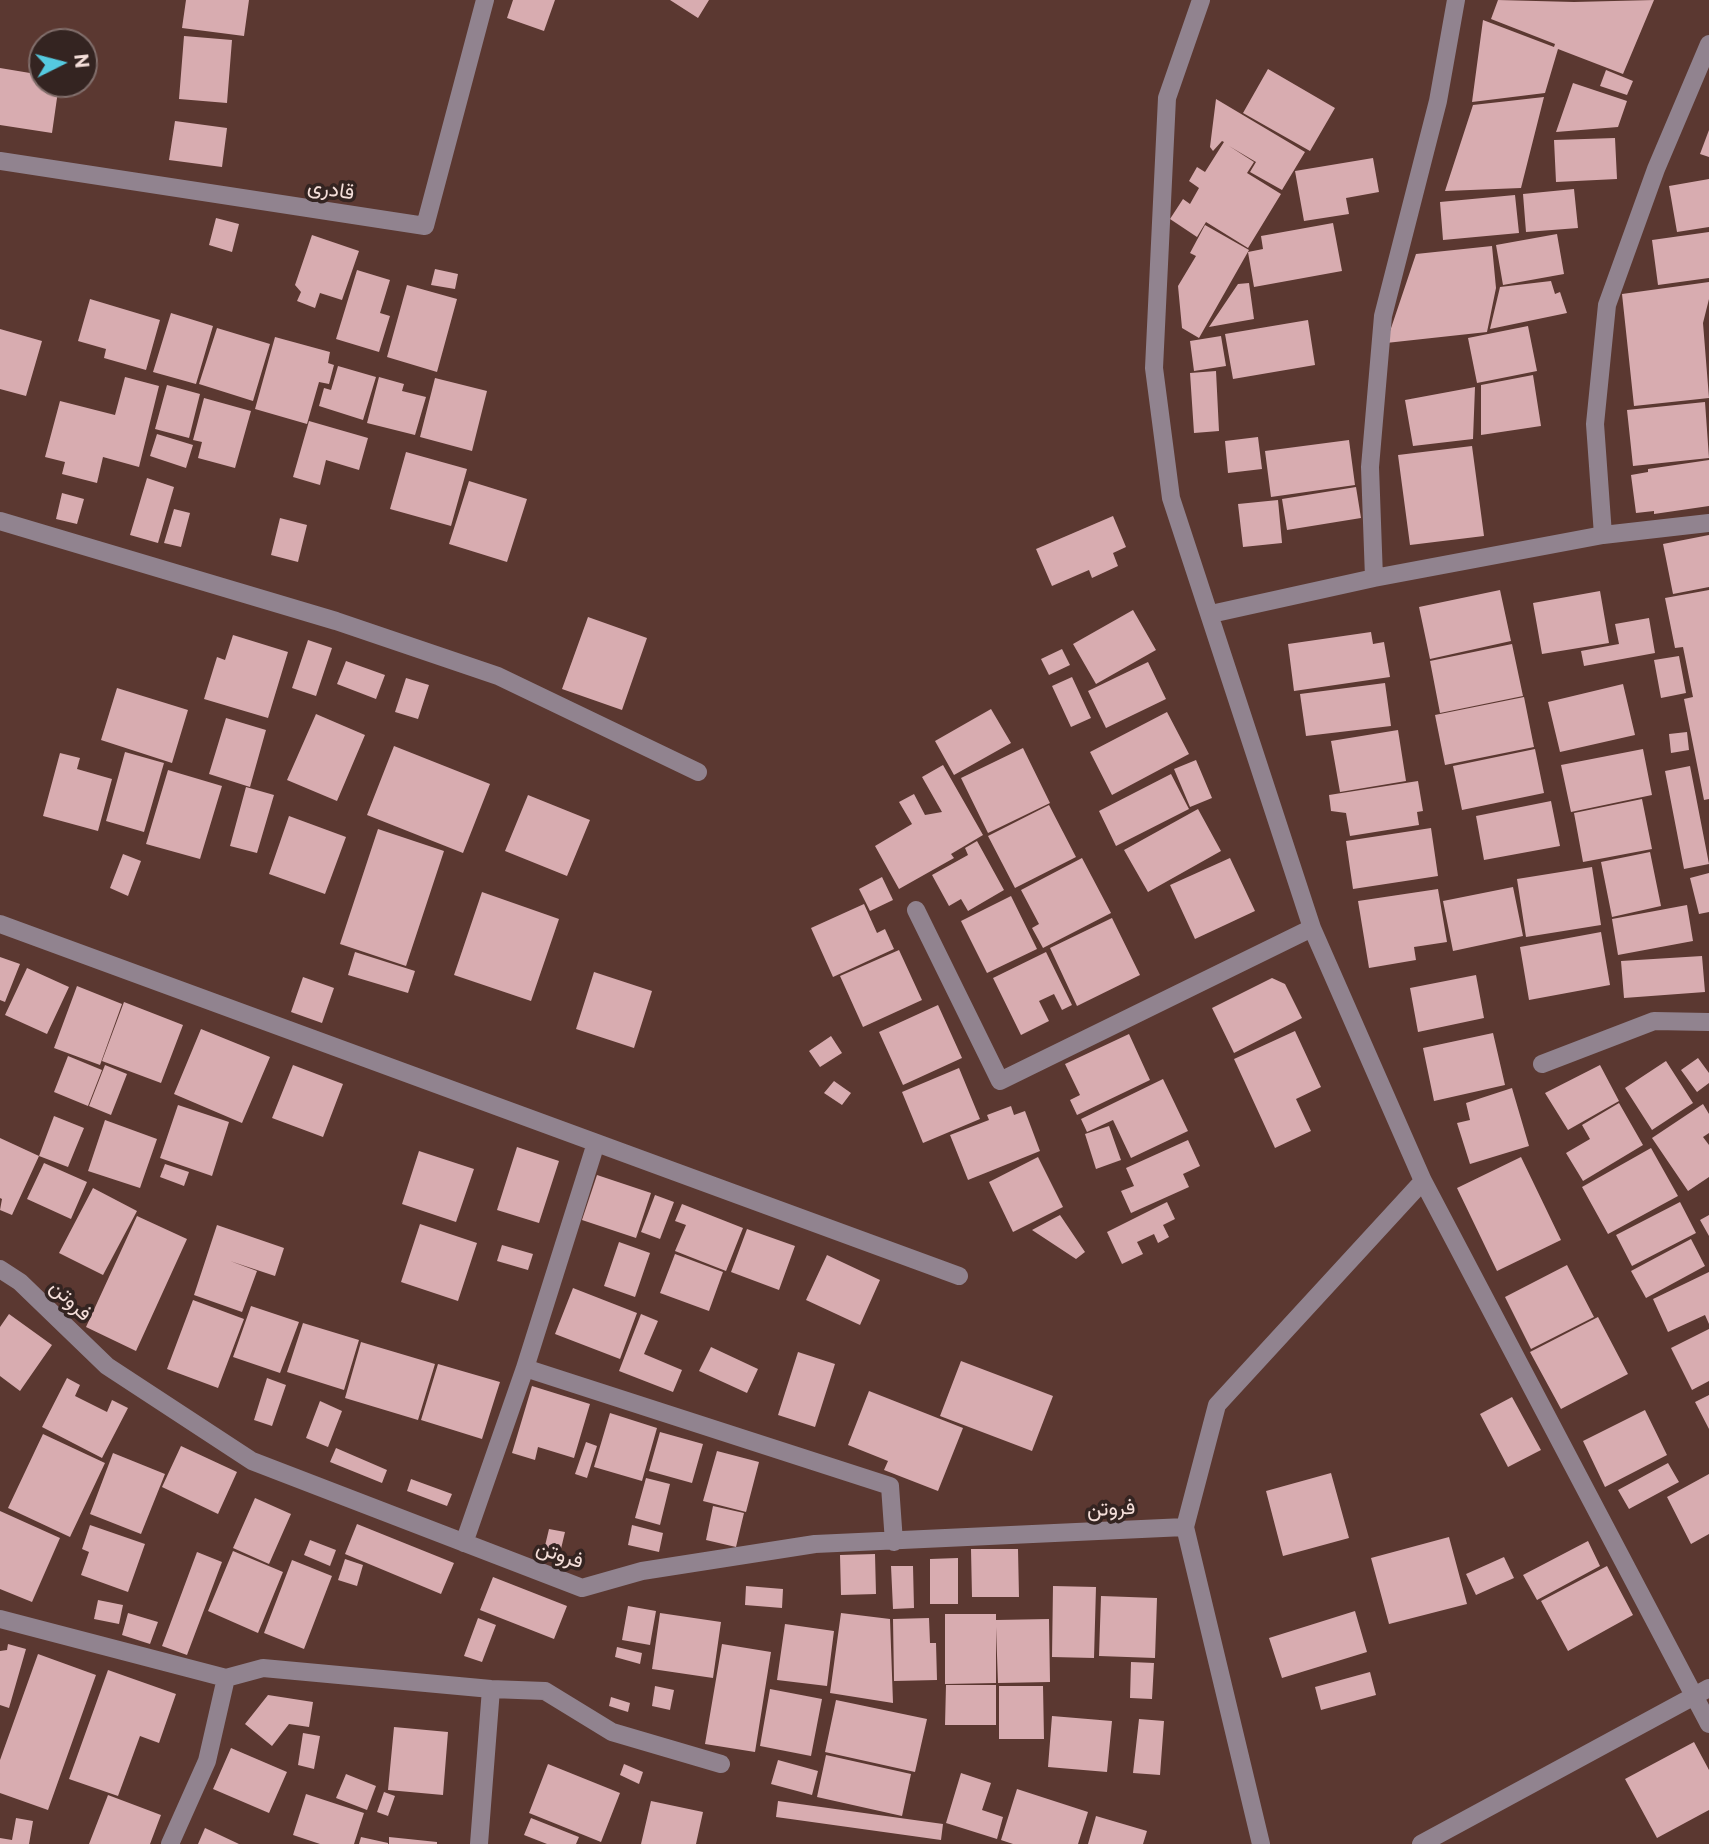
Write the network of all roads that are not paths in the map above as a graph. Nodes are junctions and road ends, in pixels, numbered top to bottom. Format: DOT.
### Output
graph roads {
  1 [pos="485,0"];
  2 [pos="1201,0"];
  3 [pos="1456,0"];
  4 [pos="1709,44"];
  5 [pos="0,161"];
  6 [pos="0,521"];
  7 [pos="1709,523"];
  8 [pos="1603,535"];
  9 [pos="1374,578"];
  10 [pos="1211,614"];
  11 [pos="698,772"];
  12 [pos="916,910"];
  13 [pos="0,923"];
  14 [pos="1312,928"];
  15 [pos="1709,1022"];
  16 [pos="1542,1064"];
  17 [pos="596,1143"];
  18 [pos="1423,1181"];
  19 [pos="0,1269"];
  20 [pos="959,1276"];
  21 [pos="525,1368"];
  22 [pos="1185,1527"];
  23 [pos="894,1542"];
  24 [pos="464,1543"];
  25 [pos="0,1619"];
  26 [pos="226,1678"];
  27 [pos="491,1689"];
  28 [pos="1701,1693"];
  29 [pos="1709,1724"];
  30 [pos="721,1764"];
  31 [pos="170,1844"];
  32 [pos="479,1844"];
  33 [pos="1261,1844"];
  34 [pos="1422,1844"];
  1 -- 5 [label="street, قادری"];
  2 -- 10 [label="street"];
  3 -- 9 [label="street"];
  4 -- 8 [label="street"];
  6 -- 11 [label="street"];
  7 -- 8 [label="street"];
  8 -- 9 [label="street"];
  9 -- 10 [label="street"];
  10 -- 14 [label="street"];
  12 -- 14 [label="street"];
  13 -- 17 [label="street"];
  14 -- 18 [label="street"];
  15 -- 16 [label="street"];
  17 -- 20 [label="street"];
  17 -- 21 [label="street"];
  18 -- 22 [label="street"];
  18 -- 28 [label="street"];
  19 -- 24 [label="street, فروتن"];
  21 -- 23 [label="street"];
  21 -- 24 [label="street"];
  22 -- 23 [label="street, فروتن"];
  22 -- 33 [label="street"];
  23 -- 24 [label="street, فروتن"];
  25 -- 26 [label="street"];
  26 -- 27 [label="street"];
  26 -- 31 [label="street"];
  27 -- 30 [label="street"];
  27 -- 32 [label="street"];
  28 -- 29 [label="street"];
  28 -- 34 [label="street"];
}
